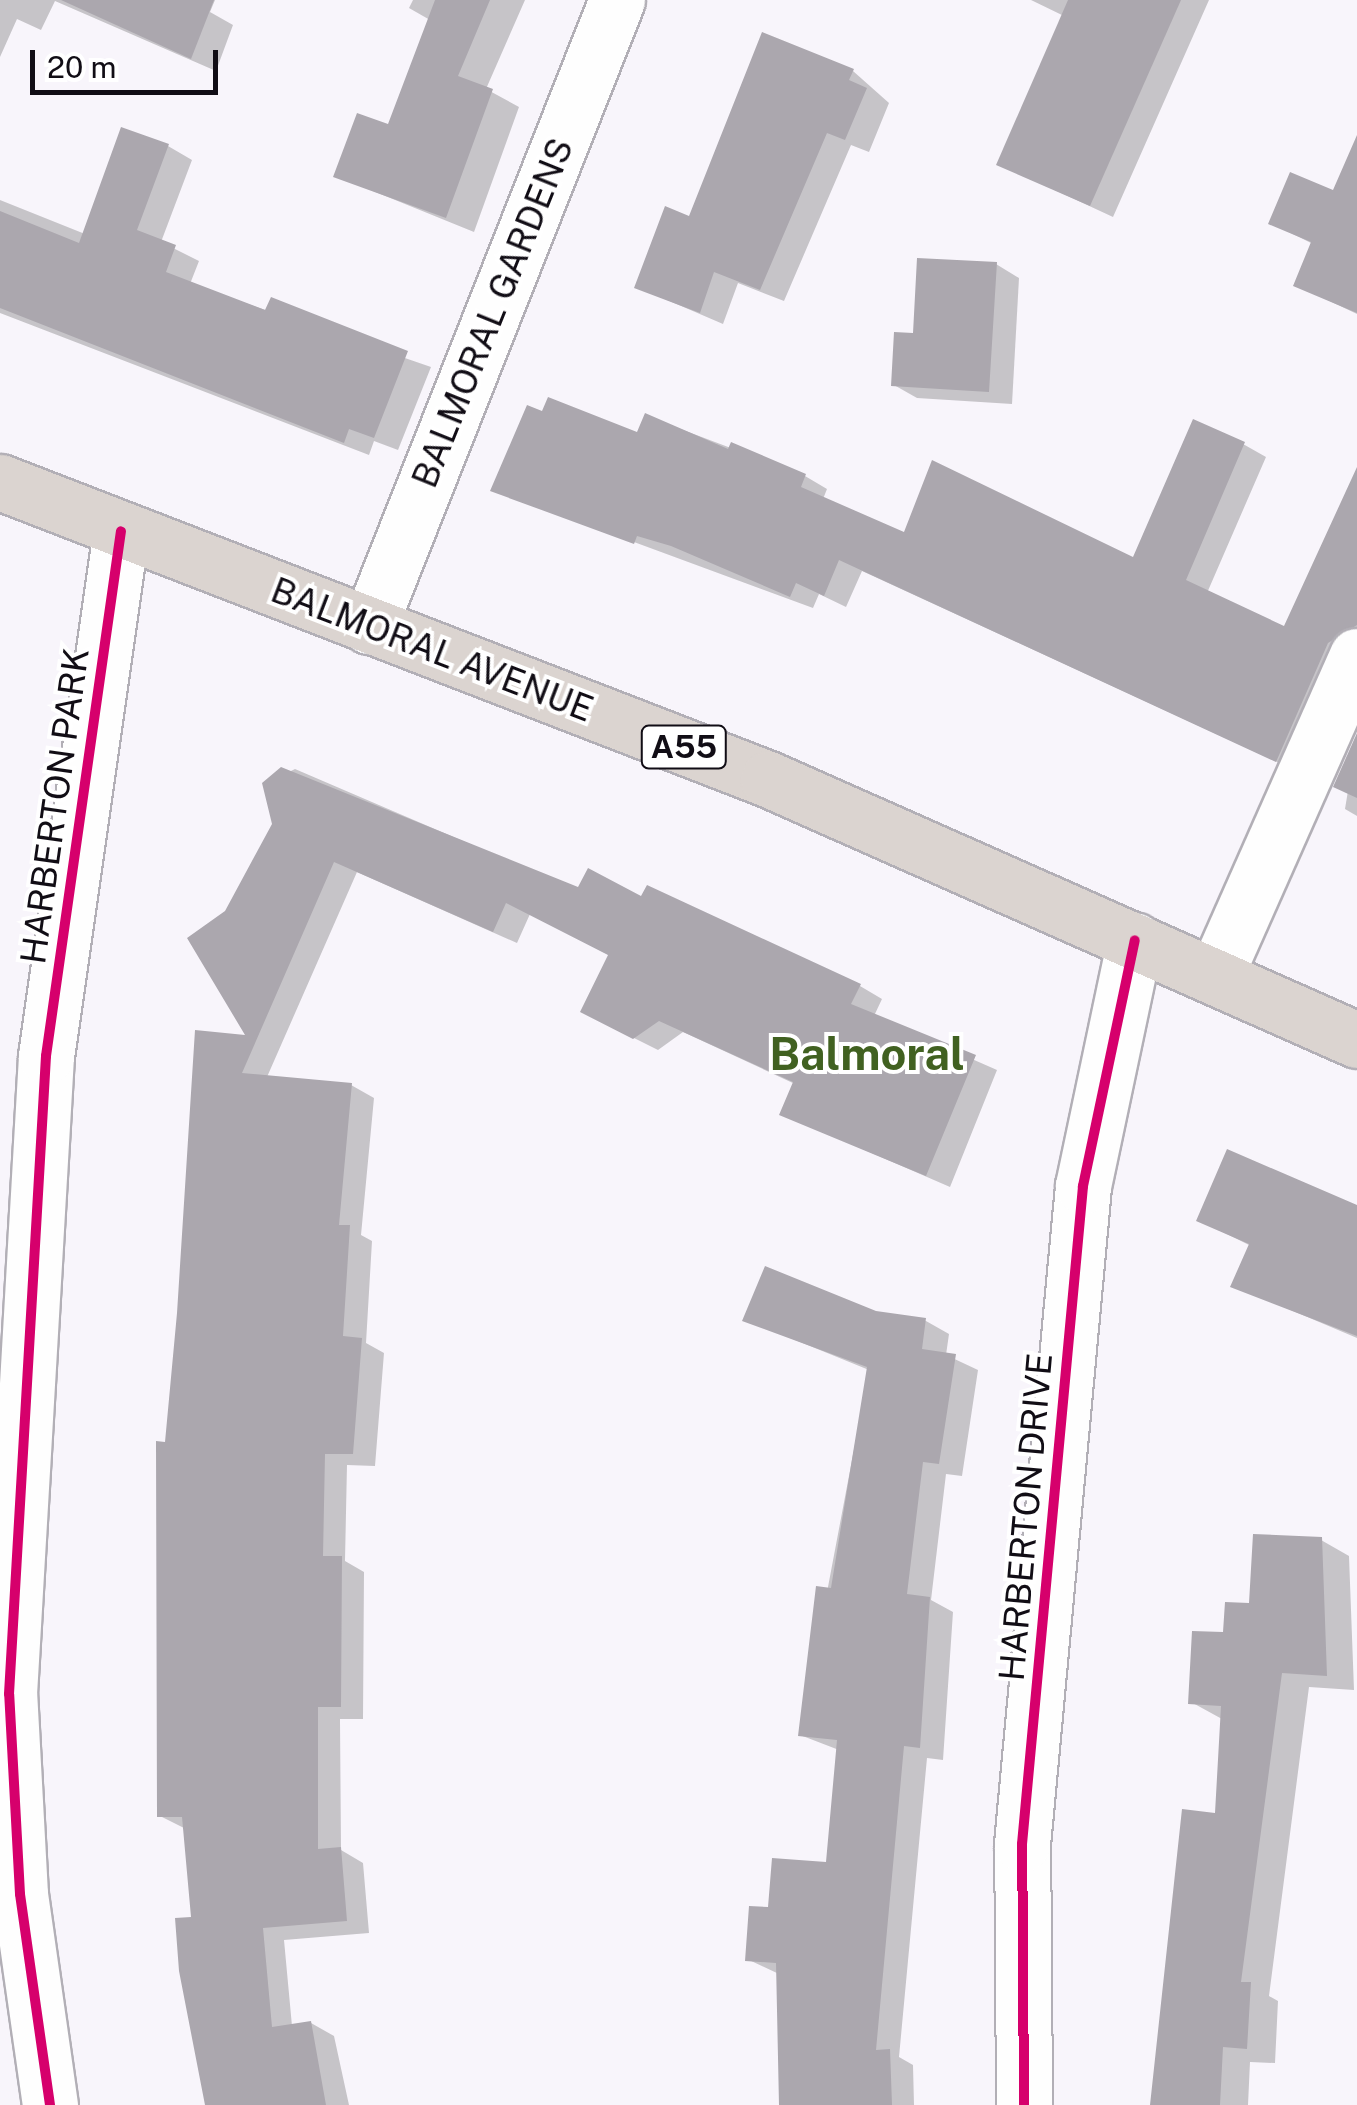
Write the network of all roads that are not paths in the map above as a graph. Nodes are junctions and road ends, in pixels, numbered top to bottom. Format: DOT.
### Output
graph roads {
  1 [pos="616,0"];
  2 [pos="0,482"];
  3 [pos="121,531"];
  4 [pos="368,626"];
  5 [pos="1357,656"];
  6 [pos="1135,940"];
  7 [pos="1215,976"];
  8 [pos="1357,1040"];
  9 [pos="50,2105"];
  10 [pos="1024,2105"];
  1 -- 4 [label="street, BALMORAL GARDENS"];
  2 -- 3 [label="highway, BALMORAL AVENUE / A55"];
  3 -- 4 [label="highway, BALMORAL AVENUE / A55"];
  3 -- 9 [label="street, HARBERTON PARK"];
  4 -- 6 [label="highway, BALMORAL AVENUE / A55"];
  5 -- 7 [label="street"];
  6 -- 7 [label="highway, BALMORAL AVENUE / A55"];
  6 -- 10 [label="street, HARBERTON DRIVE"];
  7 -- 8 [label="highway, BALMORAL AVENUE / A55"];
}
